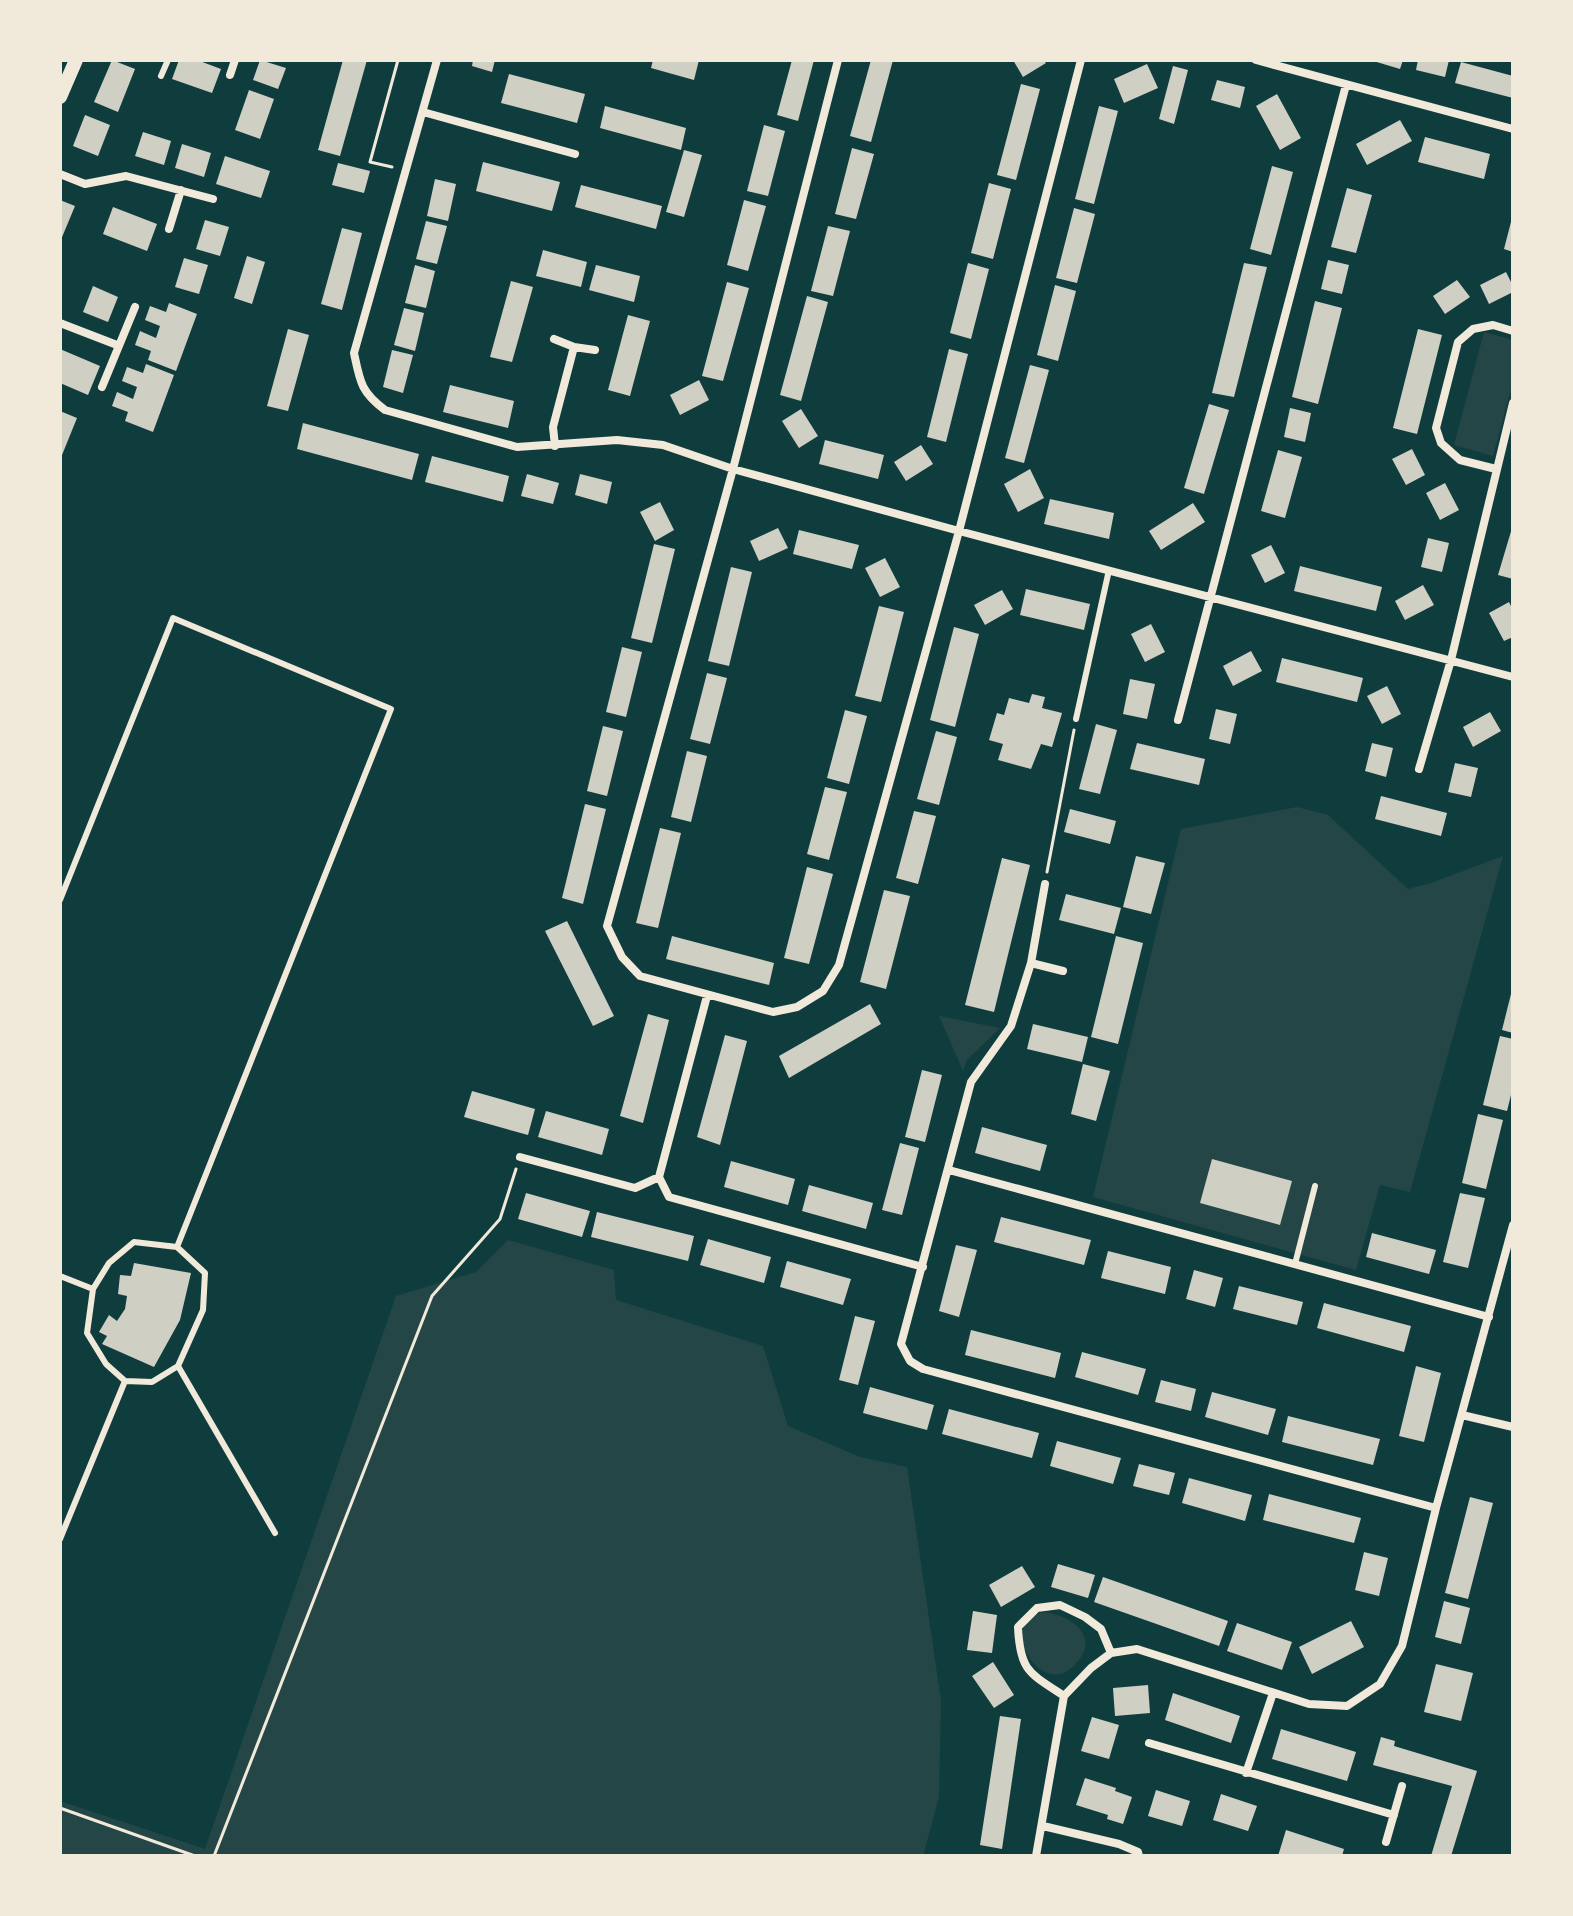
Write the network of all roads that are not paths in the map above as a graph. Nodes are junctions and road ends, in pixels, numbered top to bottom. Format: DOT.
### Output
graph roads {
  1 [pos="76,60"];
  2 [pos="168,60"];
  3 [pos="235,60"];
  4 [pos="437,60"];
  5 [pos="838,60"];
  6 [pos="1081,60"];
  7 [pos="1256,60"];
  8 [pos="230,75"];
  9 [pos="161,76"];
  10 [pos="1346,85"];
  11 [pos="60,97"];
  12 [pos="423,112"];
  13 [pos="1513,129"];
  14 [pos="575,154"];
  15 [pos="60,174"];
  16 [pos="181,190"];
  17 [pos="213,199"];
  18 [pos="169,229"];
  19 [pos="135,307"];
  20 [pos="60,323"];
  21 [pos="1513,331"];
  22 [pos="554,339"];
  23 [pos="117,345"];
  24 [pos="574,347"];
  25 [pos="595,350"];
  26 [pos="102,387"];
  27 [pos="1513,403"];
  28 [pos="555,446"];
  29 [pos="733,469"];
  30 [pos="1496,469"];
  31 [pos="959,531"];
  32 [pos="1109,570"];
  33 [pos="1212,596"];
  34 [pos="1451,660"];
  35 [pos="1513,677"];
  36 [pos="1076,719"];
  37 [pos="1178,720"];
  38 [pos="1419,769"];
  39 [pos="1045,884"];
  40 [pos="60,900"];
  41 [pos="1031,963"];
  42 [pos="1063,971"];
  43 [pos="707,996"];
  44 [pos="520,1157"];
  45 [pos="949,1170"];
  46 [pos="659,1177"];
  47 [pos="1315,1186"];
  48 [pos="1513,1225"];
  49 [pos="177,1247"];
  50 [pos="1295,1264"];
  51 [pos="923,1267"];
  52 [pos="60,1276"];
  53 [pos="93,1289"];
  54 [pos="1489,1317"];
  55 [pos="178,1366"];
  56 [pos="125,1381"];
  57 [pos="1462,1415"];
  58 [pos="1513,1427"];
  59 [pos="1436,1508"];
  60 [pos="275,1533"];
  61 [pos="60,1539"];
  62 [pos="1111,1653"];
  63 [pos="1273,1693"];
  64 [pos="1064,1696"];
  65 [pos="1149,1743"];
  66 [pos="1246,1773"];
  67 [pos="1402,1786"];
  68 [pos="1394,1815"];
  69 [pos="1043,1826"];
  70 [pos="1386,1842"];
  71 [pos="1036,1856"];
  72 [pos="1139,1856"];
  1 -- 11 [label="street"];
  2 -- 9 [label="lane"];
  3 -- 8 [label="street"];
  4 -- 12 [label="street"];
  5 -- 29 [label="street"];
  6 -- 31 [label="street"];
  7 -- 10 [label="street"];
  10 -- 13 [label="street"];
  10 -- 33 [label="street"];
  12 -- 14 [label="street"];
  12 -- 28 [label="street"];
  15 -- 16 [label="street"];
  16 -- 17 [label="street"];
  16 -- 18 [label="street"];
  19 -- 23 [label="street"];
  20 -- 23 [label="street"];
  21 -- 30 [label="street"];
  22 -- 24 [label="street"];
  23 -- 26 [label="street"];
  24 -- 25 [label="street"];
  24 -- 28 [label="street"];
  27 -- 30 [label="street"];
  28 -- 29 [label="street"];
  29 -- 31 [label="street"];
  29 -- 43 [label="street"];
  30 -- 34 [label="street"];
  31 -- 32 [label="street"];
  31 -- 43 [label="street"];
  32 -- 33 [label="street"];
  32 -- 36 [label="lane"];
  33 -- 34 [label="street"];
  33 -- 37 [label="street"];
  34 -- 35 [label="street"];
  34 -- 38 [label="street"];
  39 -- 41 [label="street"];
  40 -- 49 [label="lane"];
  41 -- 42 [label="street"];
  41 -- 45 [label="street"];
  43 -- 46 [label="street"];
  44 -- 46 [label="street"];
  45 -- 50 [label="street"];
  45 -- 51 [label="street"];
  46 -- 51 [label="street"];
  47 -- 50 [label="lane"];
  48 -- 54 [label="street"];
  49 -- 53 [label="lane"];
  49 -- 55 [label="lane"];
  50 -- 54 [label="street"];
  51 -- 59 [label="street"];
  52 -- 53 [label="lane"];
  53 -- 56 [label="lane"];
  54 -- 57 [label="street"];
  55 -- 56 [label="lane"];
  55 -- 60 [label="lane"];
  56 -- 61 [label="lane"];
  57 -- 58 [label="street"];
  57 -- 59 [label="street"];
  59 -- 63 [label="street"];
  62 -- 63 [label="street"];
  62 -- 64 [label="street"];
  62 -- 64 [label="street"];
  63 -- 66 [label="street"];
  64 -- 69 [label="street"];
  65 -- 66 [label="street"];
  66 -- 68 [label="street"];
  67 -- 68 [label="street"];
  68 -- 70 [label="street"];
  69 -- 71 [label="street"];
  69 -- 72 [label="street"];
}
